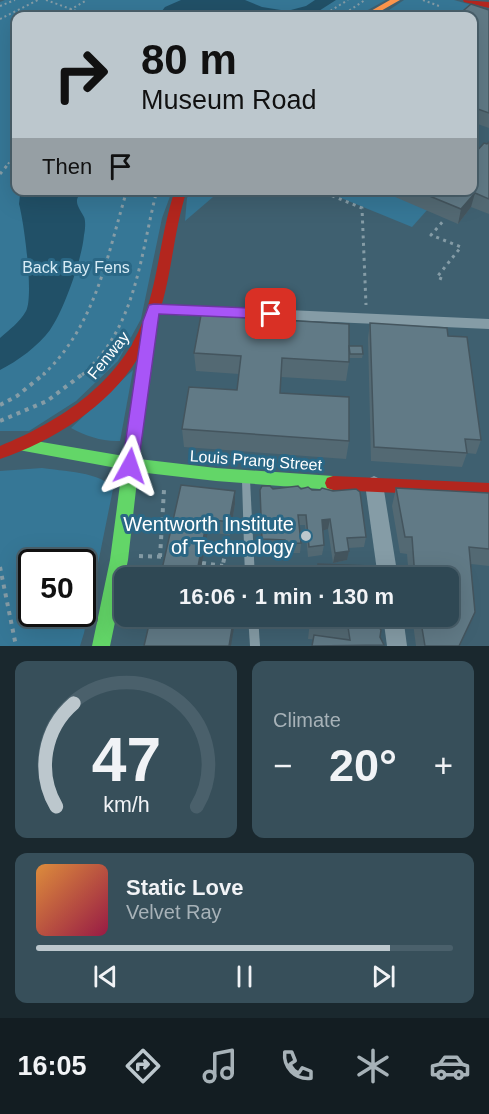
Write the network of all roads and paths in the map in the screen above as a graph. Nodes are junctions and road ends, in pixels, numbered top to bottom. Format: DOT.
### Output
graph roads {
  1 [pos="15,0"];
  2 [pos="38,0"];
  3 [pos="46,0"];
  4 [pos="87,0"];
  5 [pos="348,0"];
  6 [pos="396,0"];
  7 [pos="423,0"];
  8 [pos="467,0"];
  9 [pos="484,0"];
  10 [pos="489,3"];
  11 [pos="0,6"];
  12 [pos="439,6"];
  13 [pos="70,10"];
  14 [pos="14,12"];
  15 [pos="77,12"];
  16 [pos="328,12"];
  17 [pos="374,12"];
  18 [pos="12,158"];
  19 [pos="0,174"];
  20 [pos="126,195"];
  21 [pos="157,195"];
  22 [pos="179,195"];
  23 [pos="330,195"];
  24 [pos="445,219"];
  25 [pos="442,279"];
  26 [pos="366,309"];
  27 [pos="152,315"];
  28 [pos="489,324"];
  29 [pos="0,405"];
  30 [pos="0,421"];
  31 [pos="24,445"];
  32 [pos="0,453"];
  33 [pos="130,466"];
  34 [pos="246,479"];
  35 [pos="374,484"];
  36 [pos="164,490"];
  37 [pos="489,490"];
  38 [pos="139,556"];
  39 [pos="160,557"];
  40 [pos="170,557"];
  41 [pos="202,563"];
  42 [pos="223,566"];
  43 [pos="0,567"];
  44 [pos="250,567"];
  45 [pos="386,567"];
  46 [pos="254,627"];
  47 [pos="394,627"];
  48 [pos="16,646"];
  49 [pos="100,646"];
  50 [pos="255,646"];
  51 [pos="397,646"];
  1 -- 11 [label="path"];
  2 -- 14 [label="path"];
  3 -- 13 [label="path"];
  4 -- 13 [label="path"];
  5 -- 16 [label="path"];
  6 -- 17 [label="main road"];
  7 -- 12 [label="path"];
  8 -- 10 [label="main road"];
  9 -- 10 [label="main road"];
  13 -- 15 [label="path"];
  18 -- 19 [label="path"];
  20 -- 29 [label="path"];
  21 -- 30 [label="path"];
  22 -- 27 [label="main road, Fenway"];
  23 -- 26 [label="path"];
  24 -- 25 [label="path"];
  27 -- 28 [label="street"];
  27 -- 31 [label="main road, Fenway"];
  27 -- 33 [label="main road"];
  31 -- 32 [label="main road, Fenway"];
  31 -- 33 [label="main road, Louis Prang Street"];
  33 -- 34 [label="main road, Louis Prang Street"];
  33 -- 49 [label="main road"];
  34 -- 35 [label="main road, Louis Prang Street"];
  34 -- 44 [label="lane"];
  35 -- 37 [label="main road, Louis Prang Street"];
  35 -- 45 [label="street"];
  36 -- 39 [label="path"];
  38 -- 39 [label="path"];
  39 -- 40 [label="path"];
  41 -- 42 [label="path"];
  43 -- 48 [label="path"];
  46 -- 50 [label="lane"];
  47 -- 51 [label="street"];
}
